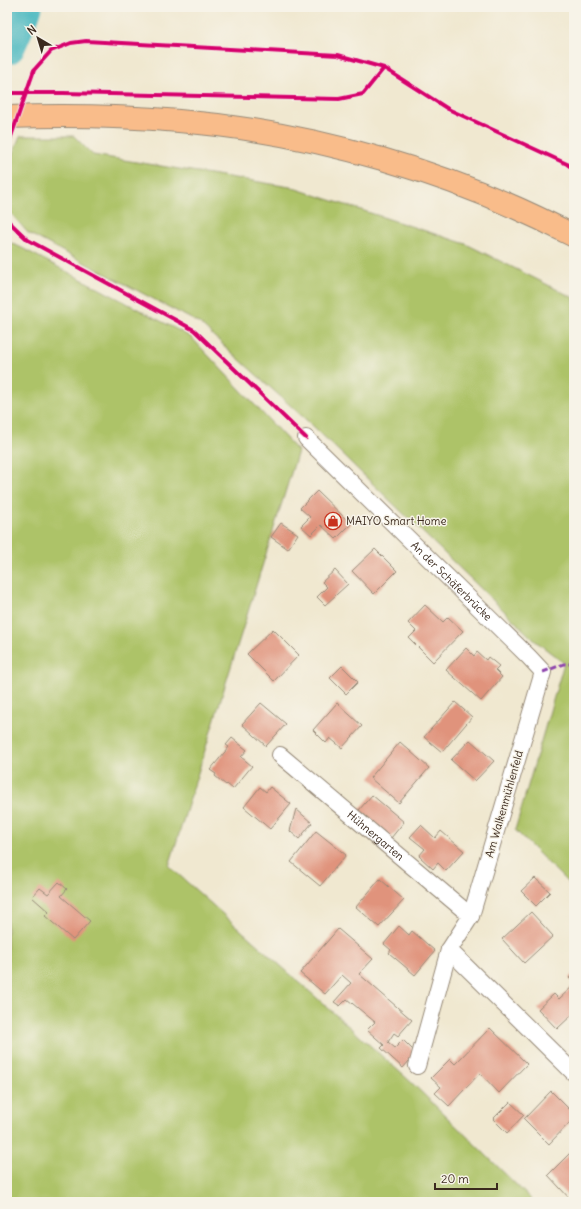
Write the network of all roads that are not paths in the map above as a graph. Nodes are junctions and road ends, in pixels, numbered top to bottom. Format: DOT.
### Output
graph roads {
  1 [pos="7,117"];
  2 [pos="574,236"];
  3 [pos="306,438"];
  4 [pos="529,656"];
  5 [pos="280,755"];
  6 [pos="471,916"];
  7 [pos="449,950"];
  8 [pos="417,1066"];
  9 [pos="574,1073"];
  1 -- 2 [label="main road"];
  3 -- 4 [label="street, An der Schäferbrücke"];
  4 -- 6 [label="street, Am Walkenmühlenfeld"];
  5 -- 6 [label="street, Hühnergarten"];
  6 -- 7 [label="street, Am Walkenmühlenfeld"];
  7 -- 8 [label="street, Am Walkenmühlenfeld"];
  7 -- 9 [label="street"];
}
